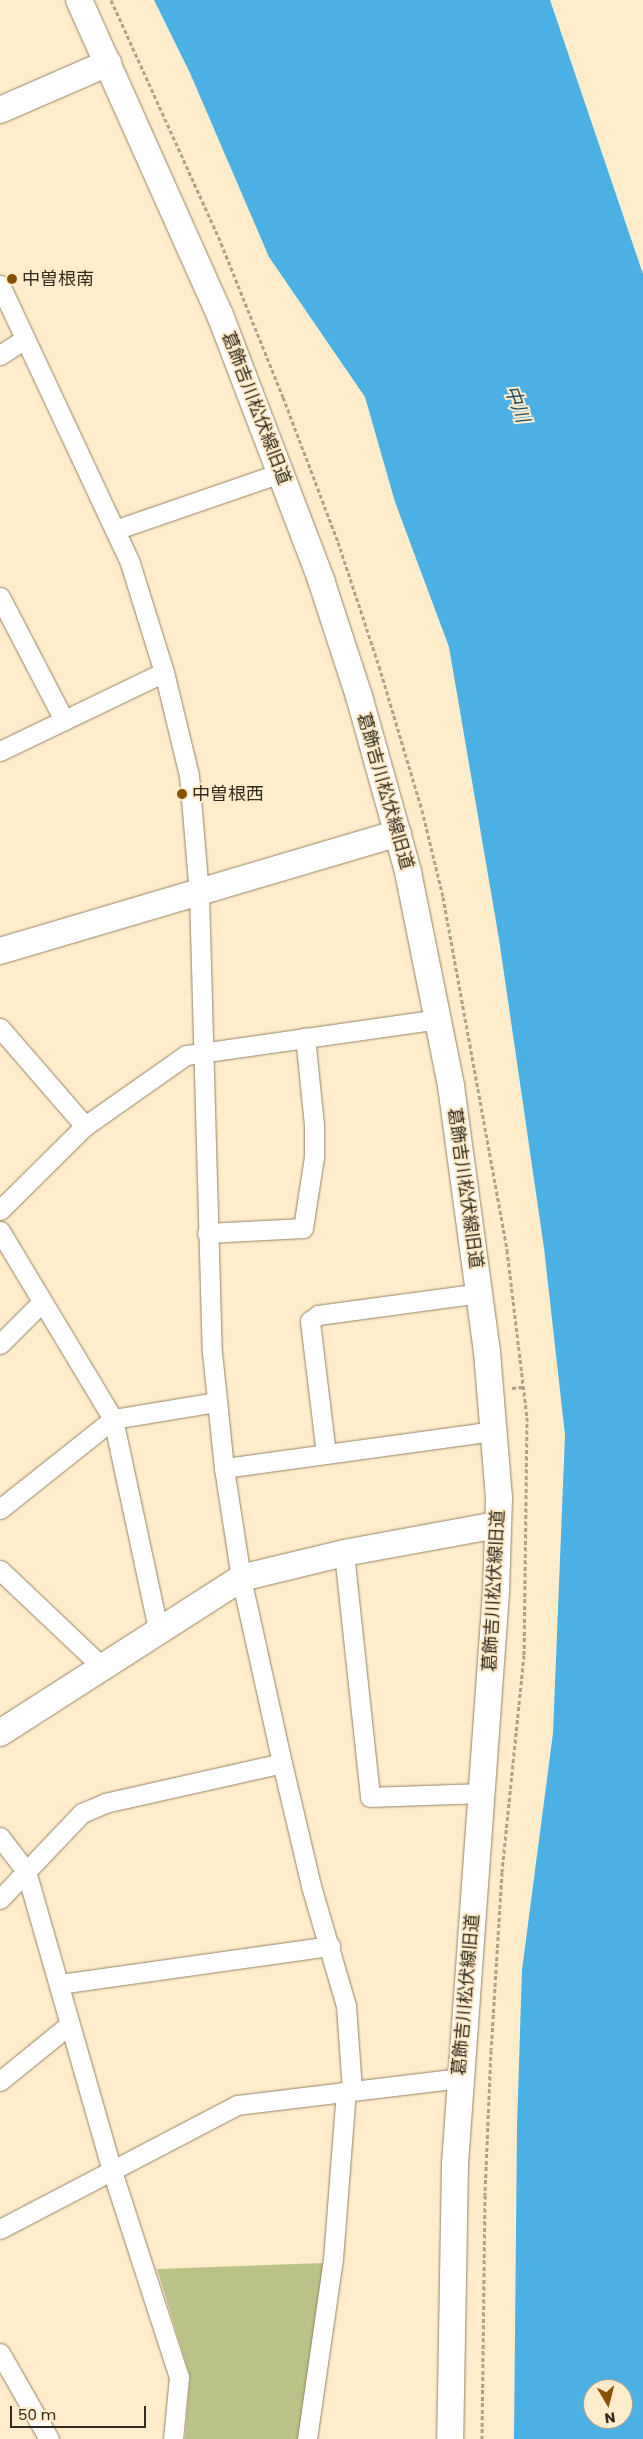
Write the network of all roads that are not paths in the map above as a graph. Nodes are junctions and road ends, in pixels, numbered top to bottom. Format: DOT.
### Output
graph roads {
  1 [pos="79,0"];
  2 [pos="108,63"];
  3 [pos="0,110"];
  4 [pos="0,284"];
  5 [pos="26,339"];
  6 [pos="0,355"];
  7 [pos="281,473"];
  8 [pos="115,530"];
  9 [pos="0,597"];
  10 [pos="164,672"];
  11 [pos="64,720"];
  12 [pos="0,751"];
  13 [pos="398,832"];
  14 [pos="199,894"];
  15 [pos="0,951"];
  16 [pos="438,1018"];
  17 [pos="0,1028"];
  18 [pos="305,1037"];
  19 [pos="201,1051"];
  20 [pos="86,1126"];
  21 [pos="0,1210"];
  22 [pos="0,1231"];
  23 [pos="207,1233"];
  24 [pos="480,1293"];
  25 [pos="42,1302"];
  26 [pos="0,1344"];
  27 [pos="217,1402"];
  28 [pos="113,1419"];
  29 [pos="494,1430"];
  30 [pos="326,1454"];
  31 [pos="224,1468"];
  32 [pos="0,1509"];
  33 [pos="497,1526"];
  34 [pos="344,1553"];
  35 [pos="0,1570"];
  36 [pos="241,1578"];
  37 [pos="158,1629"];
  38 [pos="101,1666"];
  39 [pos="0,1733"];
  40 [pos="282,1763"];
  41 [pos="482,1793"];
  42 [pos="0,1837"];
  43 [pos="26,1871"];
  44 [pos="0,1899"];
  45 [pos="330,1946"];
  46 [pos="59,1984"];
  47 [pos="69,2025"];
  48 [pos="459,2078"];
  49 [pos="0,2081"];
  50 [pos="349,2090"];
  51 [pos="112,2171"];
  52 [pos="0,2229"];
  53 [pos="0,2353"];
  54 [pos="5,2372"];
  55 [pos="49,2439"];
  56 [pos="173,2439"];
  57 [pos="307,2439"];
  58 [pos="450,2439"];
  1 -- 2 [label="street, 葛飾吉川松伏線旧道"];
  2 -- 3 [label="street"];
  2 -- 7 [label="street, 葛飾吉川松伏線旧道"];
  4 -- 5 [label="street"];
  5 -- 6 [label="street"];
  5 -- 8 [label="street"];
  7 -- 8 [label="street"];
  7 -- 13 [label="street, 葛飾吉川松伏線旧道"];
  8 -- 10 [label="street"];
  9 -- 11 [label="street"];
  10 -- 11 [label="street"];
  10 -- 14 [label="street"];
  11 -- 12 [label="street"];
  13 -- 14 [label="street"];
  13 -- 16 [label="street, 葛飾吉川松伏線旧道"];
  14 -- 15 [label="street"];
  14 -- 19 [label="street"];
  16 -- 18 [label="street"];
  16 -- 24 [label="street, 葛飾吉川松伏線旧道"];
  17 -- 20 [label="street"];
  18 -- 19 [label="street"];
  18 -- 23 [label="street"];
  19 -- 20 [label="street"];
  19 -- 23 [label="street"];
  20 -- 21 [label="street"];
  22 -- 25 [label="street"];
  23 -- 27 [label="street"];
  24 -- 29 [label="street, 葛飾吉川松伏線旧道"];
  24 -- 30 [label="street"];
  25 -- 26 [label="street"];
  25 -- 28 [label="street"];
  27 -- 28 [label="street"];
  27 -- 31 [label="street"];
  28 -- 32 [label="street"];
  28 -- 37 [label="street"];
  29 -- 30 [label="street"];
  29 -- 33 [label="street, 葛飾吉川松伏線旧道"];
  30 -- 31 [label="street"];
  31 -- 36 [label="street"];
  33 -- 34 [label="street"];
  33 -- 41 [label="street, 葛飾吉川松伏線旧道"];
  34 -- 36 [label="street"];
  34 -- 41 [label="street"];
  35 -- 38 [label="street"];
  36 -- 37 [label="street"];
  36 -- 40 [label="street"];
  37 -- 38 [label="street"];
  38 -- 39 [label="street"];
  40 -- 43 [label="street"];
  40 -- 45 [label="street"];
  41 -- 48 [label="street, 葛飾吉川松伏線旧道"];
  42 -- 43 [label="street"];
  43 -- 44 [label="street"];
  43 -- 46 [label="street"];
  45 -- 46 [label="street"];
  45 -- 50 [label="street"];
  46 -- 47 [label="street"];
  47 -- 49 [label="street"];
  47 -- 51 [label="street"];
  48 -- 50 [label="street"];
  48 -- 58 [label="street, 葛飾吉川松伏線旧道"];
  50 -- 51 [label="street"];
  50 -- 57 [label="street"];
  51 -- 52 [label="street"];
  51 -- 56 [label="street"];
  53 -- 54 [label="street"];
  54 -- 55 [label="street"];
}
